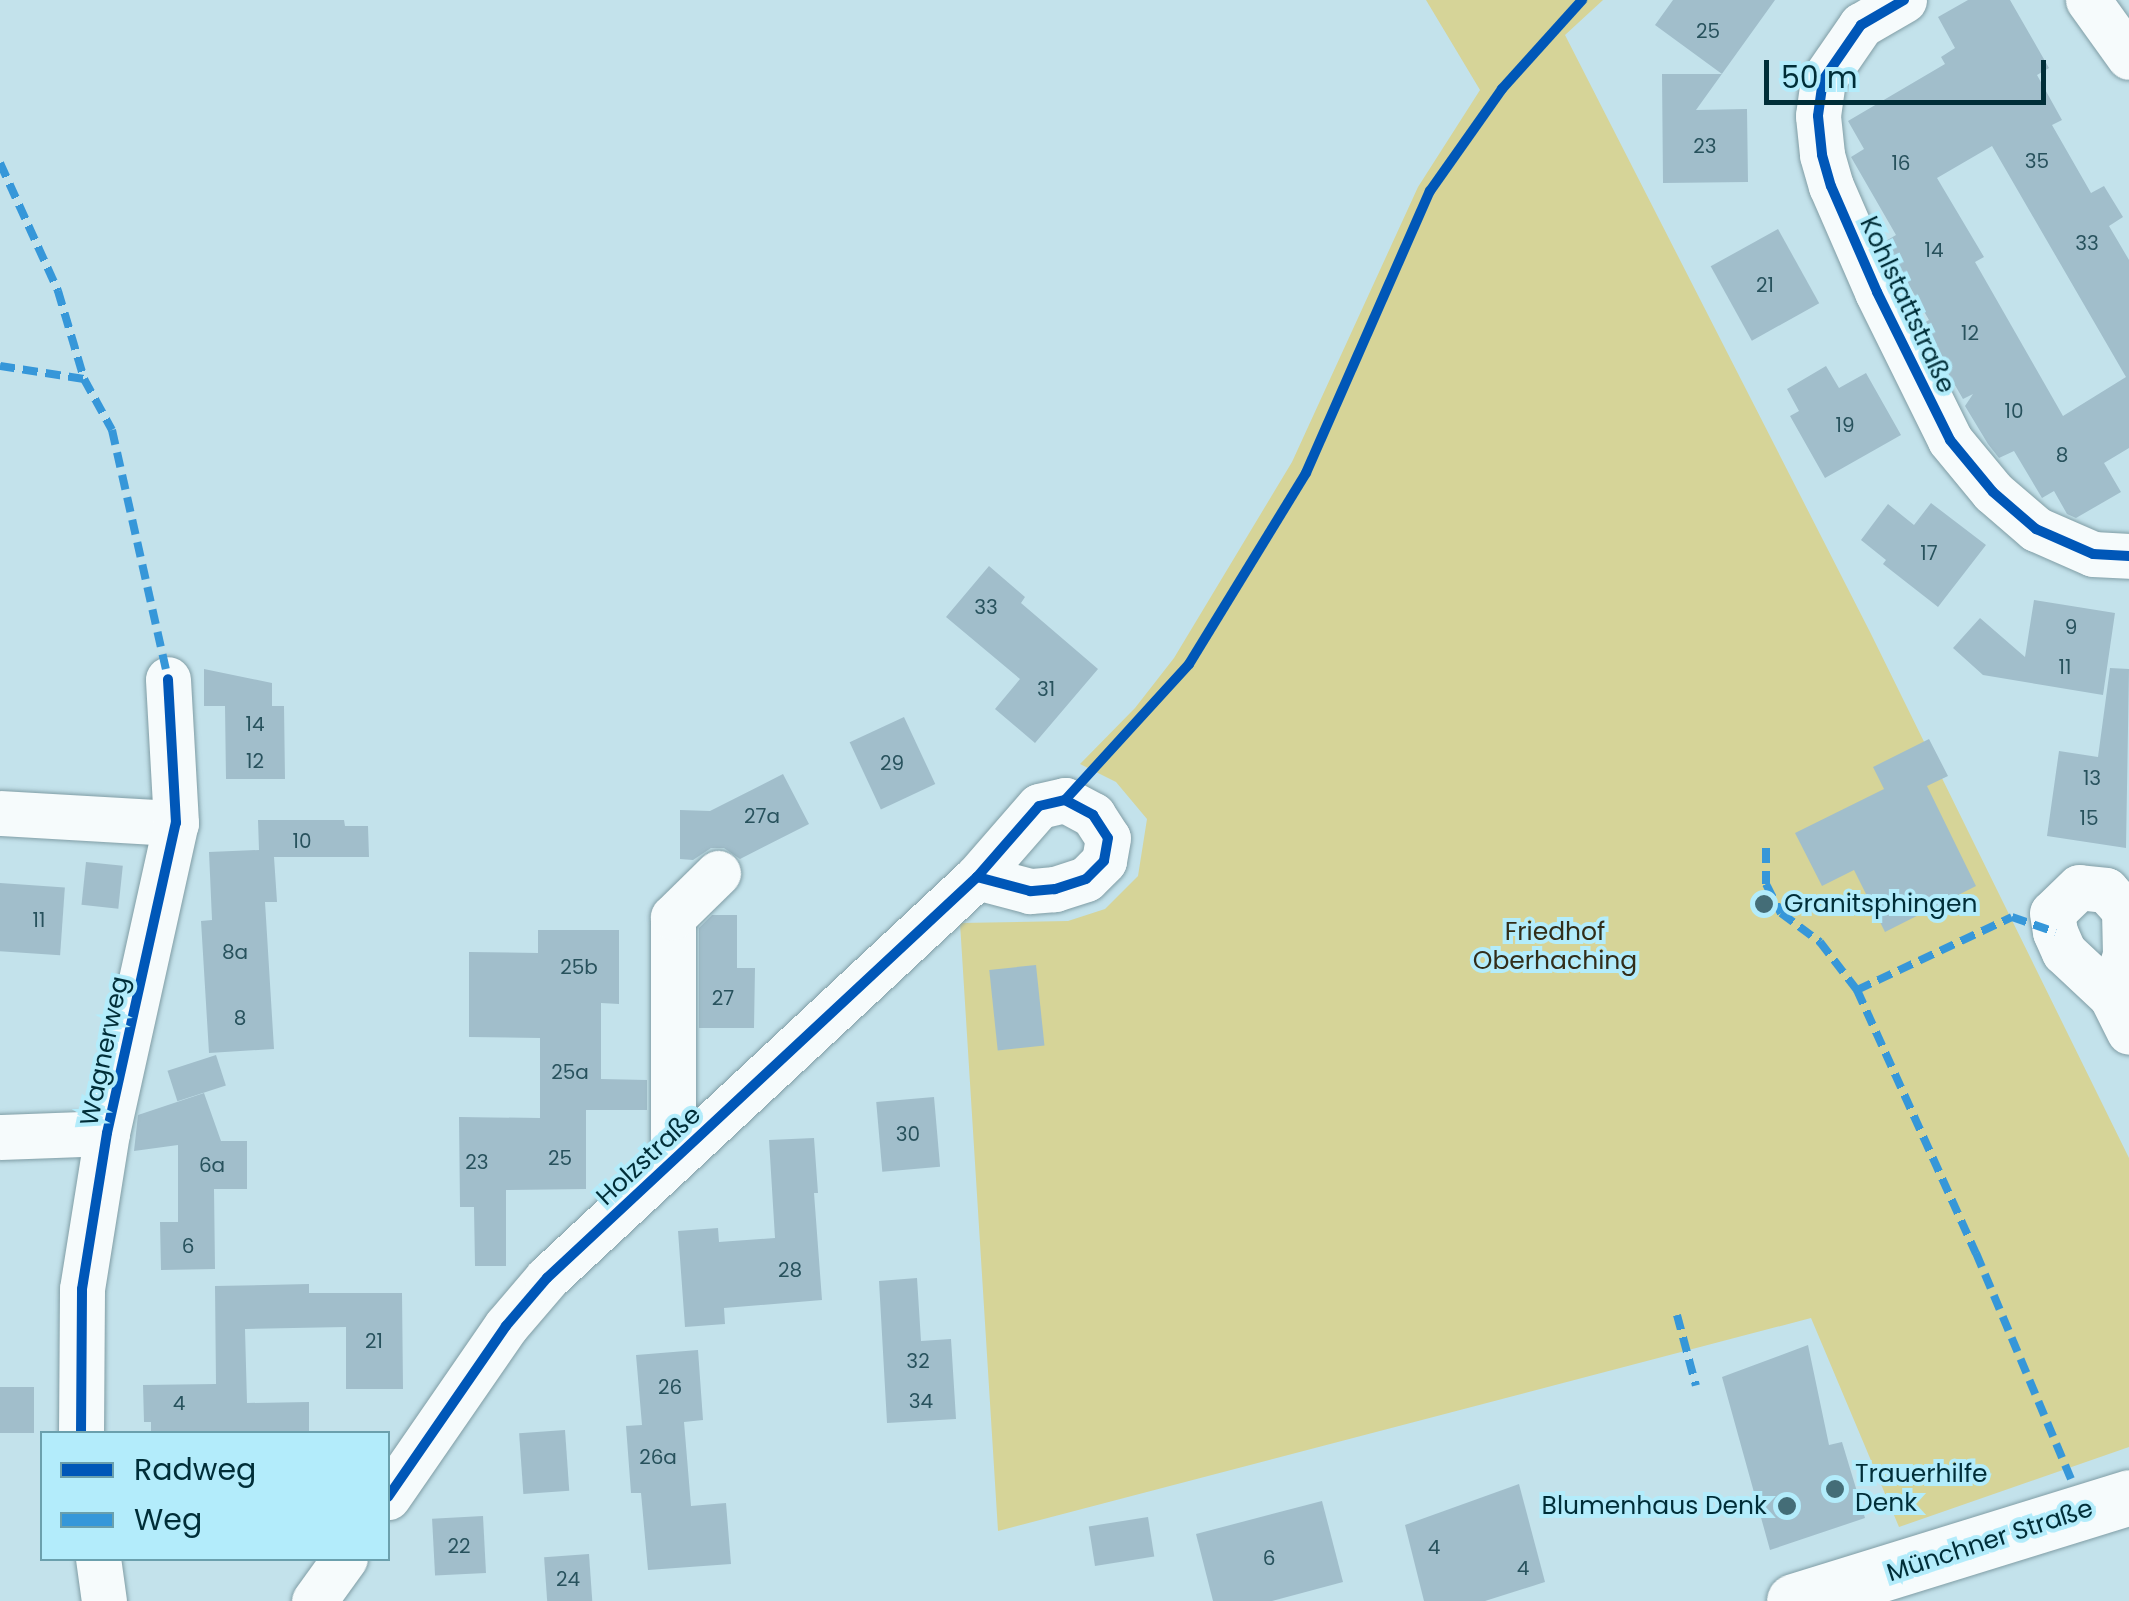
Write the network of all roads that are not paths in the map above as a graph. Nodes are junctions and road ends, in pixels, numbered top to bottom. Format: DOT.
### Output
graph roads {
  1 [pos="1904,0"];
  2 [pos="2088,0"];
  3 [pos="2129,57"];
  4 [pos="2129,556"];
  5 [pos="168,679"];
  6 [pos="0,813"];
  7 [pos="176,823"];
  8 [pos="718,873"];
  9 [pos="978,924"];
  10 [pos="106,1132"];
  11 [pos="0,1137"];
  12 [pos="674,1160"];
  13 [pos="82,1431"];
  14 [pos="390,1495"];
  15 [pos="2129,1497"];
  16 [pos="98,1561"];
  17 [pos="344,1561"];
  18 [pos="104,1601"];
  19 [pos="314,1601"];
  20 [pos="1794,1601"];
  1 -- 4 [label="street, Kohlstattstraße"];
  2 -- 3 [label="street"];
  5 -- 7 [label="street, Wagnerweg"];
  6 -- 7 [label="street"];
  7 -- 10 [label="street, Wagnerweg"];
  8 -- 12 [label="street"];
  9 -- 12 [label="street, Holzstraße"];
  10 -- 11 [label="street"];
  10 -- 13 [label="street, Wagnerweg"];
  12 -- 14 [label="street, Holzstraße"];
  15 -- 20 [label="main road, Münchner Straße"];
  16 -- 18 [label="street"];
  17 -- 19 [label="street"];
}
